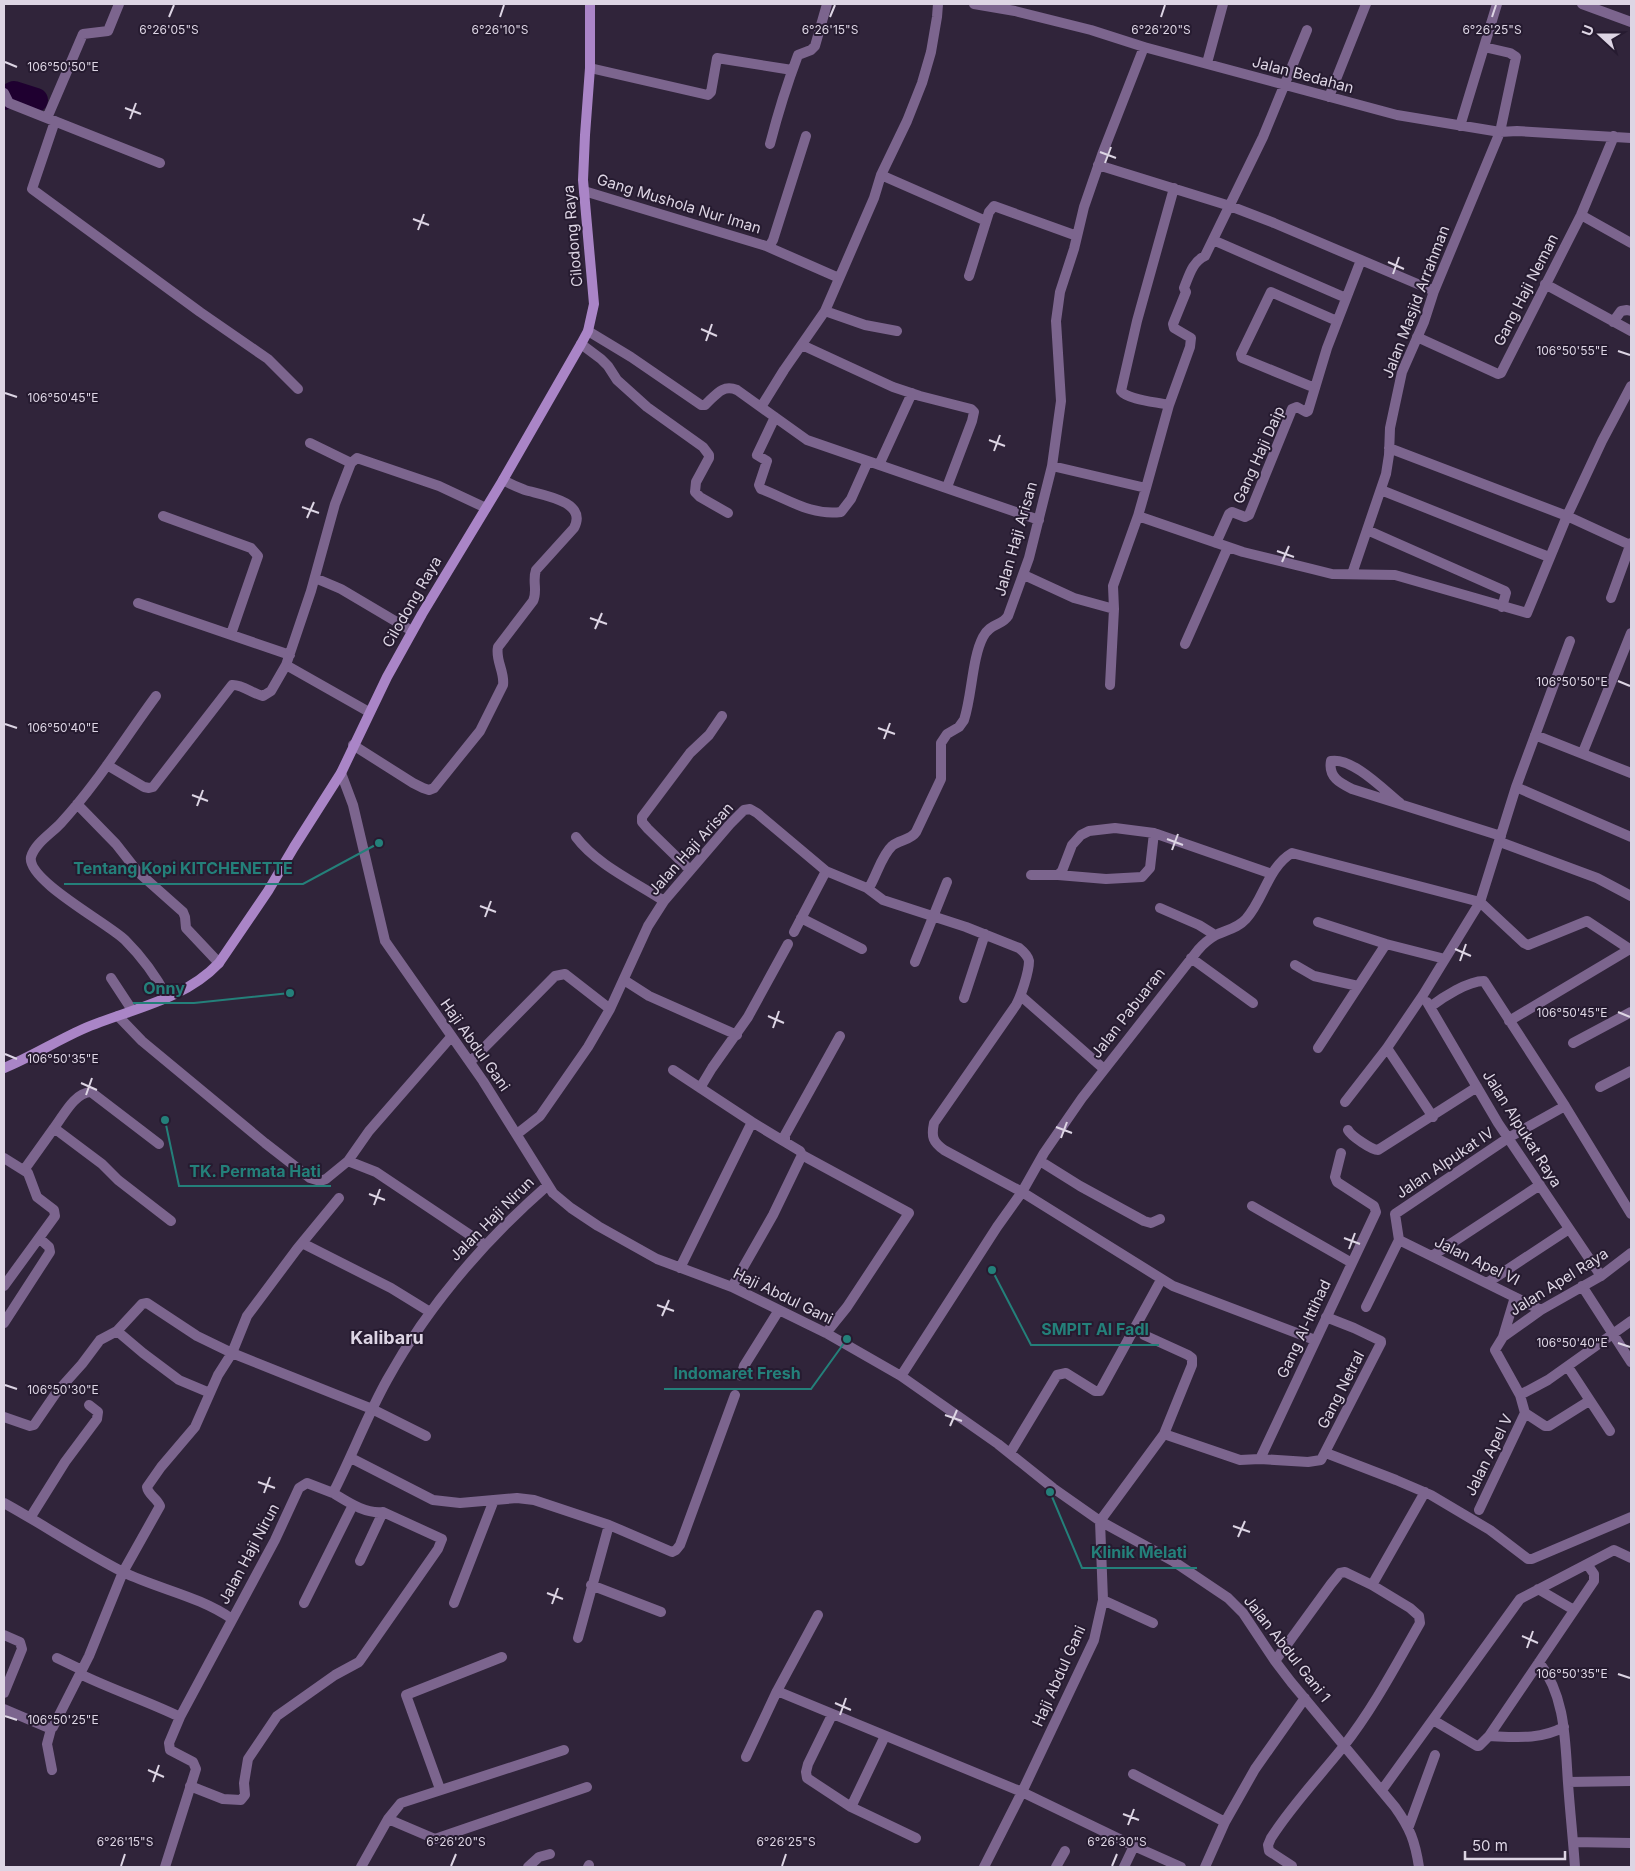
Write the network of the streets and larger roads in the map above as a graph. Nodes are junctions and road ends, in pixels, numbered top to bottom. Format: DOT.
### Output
graph roads {
  1 [pos="119,4"];
  2 [pos="590,4"];
  3 [pos="827,4"];
  4 [pos="938,4"];
  5 [pos="974,4"];
  6 [pos="1223,4"];
  7 [pos="1366,4"];
  8 [pos="1497,4"];
  9 [pos="1582,4"];
  10 [pos="1631,22"];
  11 [pos="1307,30"];
  12 [pos="1144,46"];
  13 [pos="1484,47"];
  14 [pos="1207,64"];
  15 [pos="590,68"];
  16 [pos="792,70"];
  17 [pos="1285,86"];
  18 [pos="4,92"];
  19 [pos="1329,97"];
  20 [pos="51,120"];
  21 [pos="1460,126"];
  22 [pos="1500,132"];
  23 [pos="806,136"];
  24 [pos="1614,136"];
  25 [pos="1631,138"];
  26 [pos="770,144"];
  27 [pos="160,164"];
  28 [pos="1098,165"];
  29 [pos="881,175"];
  30 [pos="1174,188"];
  31 [pos="584,191"];
  32 [pos="1230,206"];
  33 [pos="1581,215"];
  34 [pos="986,220"];
  35 [pos="1077,236"];
  36 [pos="1213,240"];
  37 [pos="1631,243"];
  38 [pos="766,246"];
  39 [pos="1361,260"];
  40 [pos="969,276"];
  41 [pos="839,278"];
  42 [pos="1545,284"];
  43 [pos="1434,291"];
  44 [pos="1346,298"];
  45 [pos="824,311"];
  46 [pos="1631,311"];
  47 [pos="1337,321"];
  48 [pos="1613,322"];
  49 [pos="588,331"];
  50 [pos="897,331"];
  51 [pos="1631,331"];
  52 [pos="1417,338"];
  53 [pos="802,346"];
  54 [pos="579,348"];
  55 [pos="1631,386"];
  56 [pos="1315,388"];
  57 [pos="298,389"];
  58 [pos="912,393"];
  59 [pos="1169,405"];
  60 [pos="761,407"];
  61 [pos="775,417"];
  62 [pos="310,443"];
  63 [pos="1389,448"];
  64 [pos="351,463"];
  65 [pos="874,463"];
  66 [pos="1052,466"];
  67 [pos="503,480"];
  68 [pos="946,487"];
  69 [pos="1146,488"];
  70 [pos="1381,490"];
  71 [pos="486,508"];
  72 [pos="728,513"];
  73 [pos="163,516"];
  74 [pos="1138,516"];
  75 [pos="1567,516"];
  76 [pos="1039,520"];
  77 [pos="1367,530"];
  78 [pos="1216,543"];
  79 [pos="1631,544"];
  80 [pos="1228,547"];
  81 [pos="1549,557"];
  82 [pos="1352,574"];
  83 [pos="1024,575"];
  84 [pos="315,578"];
  85 [pos="1611,598"];
  86 [pos="138,603"];
  87 [pos="1502,607"];
  88 [pos="1114,608"];
  89 [pos="412,631"];
  90 [pos="231,634"];
  91 [pos="1631,634"];
  92 [pos="1570,642"];
  93 [pos="1185,644"];
  94 [pos="288,660"];
  95 [pos="1110,685"];
  96 [pos="156,696"];
  97 [pos="369,712"];
  98 [pos="722,716"];
  99 [pos="1535,735"];
  100 [pos="353,745"];
  101 [pos="1583,752"];
  102 [pos="107,765"];
  103 [pos="341,773"];
  104 [pos="1631,773"];
  105 [pos="1516,787"];
  106 [pos="1400,803"];
  107 [pos="77,804"];
  108 [pos="1154,833"];
  109 [pos="1631,836"];
  110 [pos="576,837"];
  111 [pos="1500,839"];
  112 [pos="690,870"];
  113 [pos="826,871"];
  114 [pos="1272,874"];
  115 [pos="1058,875"];
  116 [pos="1031,876"];
  117 [pos="947,882"];
  118 [pos="867,888"];
  119 [pos="1631,896"];
  120 [pos="664,901"];
  121 [pos="1480,902"];
  122 [pos="1160,908"];
  123 [pos="933,916"];
  124 [pos="801,918"];
  125 [pos="1318,922"];
  126 [pos="794,932"];
  127 [pos="984,934"];
  128 [pos="1215,935"];
  129 [pos="788,944"];
  130 [pos="1386,944"];
  131 [pos="862,949"];
  132 [pos="1630,949"];
  133 [pos="1191,958"];
  134 [pos="1445,959"];
  135 [pos="915,962"];
  136 [pos="219,963"];
  137 [pos="1295,965"];
  138 [pos="111,978"];
  139 [pos="624,980"];
  140 [pos="1358,986"];
  141 [pos="1423,995"];
  142 [pos="1021,996"];
  143 [pos="167,997"];
  144 [pos="964,998"];
  145 [pos="1254,1003"];
  146 [pos="1430,1007"];
  147 [pos="610,1008"];
  148 [pos="132,1010"];
  149 [pos="1631,1012"];
  150 [pos="118,1016"];
  151 [pos="1509,1021"];
  152 [pos="737,1035"];
  153 [pos="840,1036"];
  154 [pos="451,1037"];
  155 [pos="1574,1043"];
  156 [pos="1318,1048"];
  157 [pos="1387,1048"];
  158 [pos="470,1062"];
  159 [pos="4,1068"];
  160 [pos="1104,1068"];
  161 [pos="673,1070"];
  162 [pos="1631,1070"];
  163 [pos="1477,1087"];
  164 [pos="1600,1087"];
  165 [pos="700,1088"];
  166 [pos="1345,1102"];
  167 [pos="1565,1106"];
  168 [pos="1433,1117"];
  169 [pos="752,1122"];
  170 [pos="54,1128"];
  171 [pos="1348,1130"];
  172 [pos="518,1134"];
  173 [pos="1508,1138"];
  174 [pos="785,1142"];
  175 [pos="159,1144"];
  176 [pos="1341,1153"];
  177 [pos="802,1155"];
  178 [pos="4,1158"];
  179 [pos="348,1161"];
  180 [pos="1040,1161"];
  181 [pos="24,1170"];
  182 [pos="548,1185"];
  183 [pos="1540,1185"];
  184 [pos="1022,1192"];
  185 [pos="338,1198"];
  186 [pos="1252,1206"];
  187 [pos="1631,1214"];
  188 [pos="1160,1219"];
  189 [pos="171,1221"];
  190 [pos="1569,1229"];
  191 [pos="39,1238"];
  192 [pos="1399,1240"];
  193 [pos="302,1243"];
  194 [pos="485,1245"];
  195 [pos="1631,1253"];
  196 [pos="1432,1256"];
  197 [pos="1352,1263"];
  198 [pos="680,1268"];
  199 [pos="1601,1276"];
  200 [pos="1161,1280"];
  201 [pos="1487,1283"];
  202 [pos="4,1286"];
  203 [pos="1582,1286"];
  204 [pos="732,1287"];
  205 [pos="1515,1297"];
  206 [pos="1366,1307"];
  207 [pos="779,1310"];
  208 [pos="1541,1310"];
  209 [pos="430,1312"];
  210 [pos="1326,1317"];
  211 [pos="1631,1321"];
  212 [pos="4,1323"];
  213 [pos="117,1331"];
  214 [pos="826,1333"];
  215 [pos="1613,1333"];
  216 [pos="1144,1335"];
  217 [pos="1503,1337"];
  218 [pos="1315,1340"];
  219 [pos="232,1353"];
  220 [pos="1631,1362"];
  221 [pos="1568,1367"];
  222 [pos="740,1376"];
  223 [pos="901,1376"];
  224 [pos="210,1393"];
  225 [pos="735,1395"];
  226 [pos="1520,1395"];
  227 [pos="1589,1401"];
  228 [pos="89,1405"];
  229 [pos="372,1410"];
  230 [pos="1526,1413"];
  231 [pos="4,1417"];
  232 [pos="1610,1431"];
  233 [pos="1164,1434"];
  234 [pos="426,1436"];
  235 [pos="1010,1453"];
  236 [pos="1326,1453"];
  237 [pos="351,1458"];
  238 [pos="1260,1459"];
  239 [pos="1425,1492"];
  240 [pos="333,1493"];
  241 [pos="494,1500"];
  242 [pos="4,1503"];
  243 [pos="353,1505"];
  244 [pos="1479,1510"];
  245 [pos="384,1512"];
  246 [pos="1631,1517"];
  247 [pos="30,1518"];
  248 [pos="1100,1521"];
  249 [pos="609,1525"];
  250 [pos="1631,1558"];
  251 [pos="360,1561"];
  252 [pos="1587,1564"];
  253 [pos="123,1572"];
  254 [pos="591,1585"];
  255 [pos="1372,1585"];
  256 [pos="1538,1589"];
  257 [pos="1103,1600"];
  258 [pos="454,1602"];
  259 [pos="304,1603"];
  260 [pos="1574,1610"];
  261 [pos="661,1612"];
  262 [pos="818,1615"];
  263 [pos="232,1619"];
  264 [pos="1152,1623"];
  265 [pos="4,1635"];
  266 [pos="578,1638"];
  267 [pos="502,1657"];
  268 [pos="57,1658"];
  269 [pos="1275,1661"];
  270 [pos="1539,1662"];
  271 [pos="81,1672"];
  272 [pos="777,1691"];
  273 [pos="4,1692"];
  274 [pos="1305,1698"];
  275 [pos="4,1709"];
  276 [pos="832,1714"];
  277 [pos="180,1717"];
  278 [pos="1433,1720"];
  279 [pos="1564,1728"];
  280 [pos="51,1729"];
  281 [pos="885,1736"];
  282 [pos="1489,1736"];
  283 [pos="1343,1747"];
  284 [pos="564,1750"];
  285 [pos="1435,1755"];
  286 [pos="746,1756"];
  287 [pos="52,1770"];
  288 [pos="1133,1774"];
  289 [pos="1631,1781"];
  290 [pos="1568,1782"];
  291 [pos="190,1786"];
  292 [pos="587,1787"];
  293 [pos="440,1789"];
  294 [pos="1382,1790"];
  295 [pos="1022,1792"];
  296 [pos="851,1807"];
  297 [pos="388,1819"];
  298 [pos="1225,1822"];
  299 [pos="1409,1826"];
  300 [pos="916,1838"];
  301 [pos="1573,1842"];
  302 [pos="1631,1843"];
  303 [pos="1134,1846"];
  304 [pos="1065,1851"];
  305 [pos="550,1854"];
  306 [pos="1292,1866"];
  307 [pos="165,1867"];
  308 [pos="361,1867"];
  309 [pos="528,1867"];
  310 [pos="984,1867"];
  311 [pos="1056,1867"];
  312 [pos="1124,1867"];
  313 [pos="1181,1867"];
  314 [pos="1205,1867"];
  315 [pos="1419,1867"];
  316 [pos="1575,1867"];
  1 -- 20 [label="street"];
  2 -- 15 [label="street, Cilodong Raya"];
  3 -- 16 [label="street"];
  4 -- 29 [label="street"];
  5 -- 12 [label="street, Jalan Bedahan"];
  6 -- 14 [label="street"];
  7 -- 19 [label="street"];
  8 -- 13 [label="street"];
  9 -- 10 [label="street"];
  11 -- 17 [label="street"];
  12 -- 14 [label="street, Jalan Bedahan"];
  12 -- 28 [label="street, Jalan Haji Arisan"];
  13 -- 21 [label="street"];
  13 -- 22 [label="street, Jalan Masjid Arrahman"];
  14 -- 17 [label="street, Jalan Bedahan"];
  15 -- 16 [label="street"];
  15 -- 31 [label="street, Cilodong Raya"];
  16 -- 26 [label="street"];
  17 -- 19 [label="street, Jalan Bedahan"];
  17 -- 32 [label="street"];
  18 -- 20 [label="street"];
  19 -- 21 [label="street, Jalan Bedahan"];
  20 -- 27 [label="street"];
  20 -- 57 [label="street"];
  21 -- 22 [label="street, Jalan Bedahan"];
  22 -- 24 [label="street, Jalan Bedahan"];
  22 -- 43 [label="street, Jalan Masjid Arrahman"];
  23 -- 38 [label="street, Gang Mushola Nur Iman"];
  24 -- 25 [label="street, Jalan Bedahan"];
  24 -- 33 [label="street, Gang Haji Neman"];
  28 -- 30 [label="street"];
  28 -- 35 [label="street, Jalan Haji Arisan"];
  29 -- 34 [label="street"];
  29 -- 41 [label="street"];
  30 -- 32 [label="street"];
  30 -- 59 [label="street"];
  31 -- 38 [label="street, Gang Mushola Nur Iman"];
  31 -- 49 [label="street, Cilodong Raya"];
  32 -- 36 [label="street"];
  32 -- 39 [label="street"];
  33 -- 37 [label="street"];
  33 -- 42 [label="street, Gang Haji Neman"];
  34 -- 35 [label="street"];
  34 -- 40 [label="street"];
  35 -- 66 [label="street, Jalan Haji Arisan"];
  36 -- 44 [label="street"];
  36 -- 59 [label="street"];
  38 -- 41 [label="street"];
  39 -- 43 [label="street"];
  39 -- 44 [label="street, Gang Haji Daip"];
  41 -- 45 [label="street"];
  42 -- 48 [label="street"];
  42 -- 52 [label="street, Gang Haji Neman"];
  43 -- 52 [label="street, Jalan Masjid Arrahman"];
  44 -- 47 [label="street, Gang Haji Daip"];
  45 -- 50 [label="street"];
  45 -- 53 [label="street"];
  46 -- 48 [label="street"];
  47 -- 56 [label="street, Gang Haji Daip"];
  47 -- 56 [label="street"];
  48 -- 51 [label="street"];
  49 -- 54 [label="street, Cilodong Raya"];
  49 -- 60 [label="street"];
  52 -- 63 [label="street, Jalan Masjid Arrahman"];
  53 -- 58 [label="street"];
  53 -- 60 [label="street"];
  54 -- 67 [label="street, Cilodong Raya"];
  54 -- 72 [label="street"];
  55 -- 75 [label="street"];
  56 -- 78 [label="street, Gang Haji Daip"];
  58 -- 65 [label="street"];
  58 -- 68 [label="street"];
  59 -- 69 [label="street"];
  60 -- 61 [label="street"];
  61 -- 65 [label="street"];
  61 -- 65 [label="street"];
  62 -- 64 [label="street"];
  63 -- 70 [label="street, Jalan Masjid Arrahman"];
  63 -- 75 [label="street"];
  64 -- 71 [label="street"];
  64 -- 84 [label="street"];
  65 -- 68 [label="street"];
  66 -- 69 [label="street"];
  66 -- 76 [label="street, Jalan Haji Arisan"];
  67 -- 71 [label="street, Cilodong Raya"];
  67 -- 100 [label="street"];
  68 -- 76 [label="street"];
  69 -- 74 [label="street"];
  70 -- 77 [label="street, Jalan Masjid Arrahman"];
  70 -- 81 [label="street"];
  71 -- 89 [label="street, Cilodong Raya"];
  73 -- 90 [label="street"];
  74 -- 78 [label="street"];
  74 -- 88 [label="street"];
  75 -- 79 [label="street"];
  75 -- 81 [label="street"];
  76 -- 83 [label="street, Jalan Haji Arisan"];
  77 -- 82 [label="street, Jalan Masjid Arrahman"];
  77 -- 87 [label="street"];
  78 -- 80 [label="street"];
  79 -- 85 [label="street"];
  80 -- 82 [label="street"];
  80 -- 93 [label="street"];
  81 -- 87 [label="street"];
  82 -- 87 [label="street"];
  83 -- 88 [label="street"];
  83 -- 118 [label="street, Jalan Haji Arisan"];
  84 -- 89 [label="street"];
  84 -- 94 [label="street"];
  86 -- 90 [label="street"];
  88 -- 95 [label="street"];
  89 -- 97 [label="street, Cilodong Raya"];
  90 -- 94 [label="street"];
  91 -- 101 [label="street"];
  92 -- 99 [label="street"];
  94 -- 97 [label="street"];
  94 -- 102 [label="street"];
  96 -- 102 [label="street"];
  97 -- 100 [label="street, Cilodong Raya"];
  98 -- 112 [label="street"];
  99 -- 101 [label="street"];
  99 -- 105 [label="street"];
  100 -- 103 [label="street, Cilodong Raya"];
  101 -- 104 [label="street"];
  102 -- 107 [label="street"];
  103 -- 136 [label="street, Cilodong Raya"];
  103 -- 154 [label="street, Haji Abdul Gani"];
  105 -- 109 [label="street"];
  105 -- 111 [label="street"];
  106 -- 106 [label="street"];
  106 -- 111 [label="street"];
  107 -- 136 [label="street"];
  107 -- 143 [label="street"];
  108 -- 114 [label="street"];
  108 -- 115 [label="street"];
  108 -- 115 [label="street"];
  110 -- 120 [label="street"];
  111 -- 119 [label="street"];
  111 -- 121 [label="street"];
  112 -- 113 [label="street, Jalan Haji Arisan"];
  112 -- 120 [label="street, Jalan Haji Arisan"];
  113 -- 118 [label="street, Jalan Haji Arisan"];
  113 -- 124 [label="street"];
  114 -- 121 [label="street, Jalan Pabuaran"];
  114 -- 128 [label="street, Jalan Pabuaran"];
  115 -- 116 [label="street"];
  117 -- 123 [label="street"];
  118 -- 123 [label="street"];
  120 -- 139 [label="street, Jalan Haji Arisan"];
  121 -- 132 [label="street"];
  121 -- 134 [label="street"];
  122 -- 128 [label="street"];
  123 -- 127 [label="street"];
  123 -- 135 [label="street"];
  124 -- 126 [label="street"];
  124 -- 131 [label="street"];
  125 -- 130 [label="street"];
  127 -- 142 [label="street"];
  127 -- 144 [label="street"];
  128 -- 133 [label="street, Jalan Pabuaran"];
  129 -- 152 [label="street"];
  130 -- 134 [label="street"];
  130 -- 140 [label="street"];
  132 -- 151 [label="street"];
  133 -- 145 [label="street"];
  133 -- 160 [label="street, Jalan Pabuaran"];
  134 -- 141 [label="street"];
  136 -- 143 [label="street, Cilodong Raya"];
  137 -- 140 [label="street"];
  138 -- 148 [label="street"];
  139 -- 147 [label="street, Jalan Haji Arisan"];
  139 -- 152 [label="street"];
  140 -- 156 [label="street"];
  141 -- 146 [label="street, Jalan Alpukat Raya"];
  141 -- 157 [label="street"];
  142 -- 160 [label="street"];
  142 -- 184 [label="street"];
  143 -- 148 [label="street, Cilodong Raya"];
  146 -- 151 [label="street"];
  146 -- 163 [label="street, Jalan Alpukat Raya"];
  147 -- 158 [label="street"];
  147 -- 172 [label="street, Jalan Haji Arisan"];
  148 -- 150 [label="street, Cilodong Raya"];
  149 -- 155 [label="street"];
  150 -- 159 [label="street, Cilodong Raya"];
  150 -- 179 [label="street"];
  151 -- 167 [label="street"];
  152 -- 165 [label="street"];
  153 -- 174 [label="street"];
  154 -- 158 [label="street, Haji Abdul Gani"];
  154 -- 179 [label="street"];
  157 -- 166 [label="street"];
  157 -- 168 [label="street"];
  158 -- 172 [label="street, Haji Abdul Gani"];
  160 -- 180 [label="street, Jalan Pabuaran"];
  161 -- 165 [label="street"];
  162 -- 164 [label="street"];
  163 -- 168 [label="street"];
  163 -- 173 [label="street, Jalan Alpukat Raya"];
  165 -- 169 [label="street"];
  167 -- 173 [label="street"];
  167 -- 187 [label="street"];
  168 -- 171 [label="street"];
  169 -- 174 [label="street"];
  169 -- 198 [label="street"];
  170 -- 175 [label="street"];
  170 -- 181 [label="street"];
  170 -- 189 [label="street"];
  172 -- 182 [label="street, Haji Abdul Gani"];
  173 -- 183 [label="street, Jalan Alpukat Raya"];
  173 -- 192 [label="street, Jalan Alpukat IV"];
  174 -- 177 [label="street"];
  176 -- 197 [label="street, Gang Al-Ittihad"];
  177 -- 204 [label="street"];
  177 -- 214 [label="street"];
  178 -- 181 [label="street"];
  179 -- 194 [label="street"];
  180 -- 184 [label="street, Jalan Pabuaran"];
  180 -- 188 [label="street"];
  181 -- 191 [label="street"];
  182 -- 194 [label="street, Jalan Haji Nirun"];
  182 -- 198 [label="street, Haji Abdul Gani"];
  183 -- 190 [label="street, Jalan Alpukat Raya"];
  183 -- 196 [label="street"];
  184 -- 200 [label="street"];
  184 -- 223 [label="street, Jalan Pabuaran"];
  185 -- 193 [label="street"];
  186 -- 197 [label="street"];
  190 -- 199 [label="street, Jalan Alpukat Raya"];
  190 -- 201 [label="street"];
  191 -- 202 [label="street"];
  191 -- 212 [label="street"];
  192 -- 196 [label="street, Jalan Apel VI"];
  192 -- 206 [label="street"];
  193 -- 209 [label="street"];
  193 -- 219 [label="street"];
  194 -- 209 [label="street, Jalan Haji Nirun"];
  195 -- 199 [label="street, Jalan Apel Raya"];
  196 -- 201 [label="street, Jalan Apel VI"];
  197 -- 210 [label="street, Gang Al-Ittihad"];
  198 -- 204 [label="street, Haji Abdul Gani"];
  199 -- 203 [label="street, Jalan Apel Raya"];
  200 -- 218 [label="street"];
  200 -- 235 [label="street"];
  201 -- 205 [label="street, Jalan Apel VI"];
  203 -- 208 [label="street, Jalan Apel Raya"];
  203 -- 215 [label="street"];
  204 -- 207 [label="street, Haji Abdul Gani"];
  205 -- 208 [label="street, Jalan Apel VI"];
  205 -- 217 [label="street"];
  207 -- 214 [label="street, Haji Abdul Gani"];
  207 -- 222 [label="street"];
  208 -- 217 [label="street, Jalan Apel Raya"];
  209 -- 229 [label="street, Jalan Haji Nirun"];
  210 -- 218 [label="street, Gang Al-Ittihad"];
  210 -- 236 [label="street, Gang Netral"];
  211 -- 215 [label="street"];
  213 -- 219 [label="street"];
  213 -- 224 [label="street"];
  213 -- 231 [label="street"];
  214 -- 223 [label="street, Haji Abdul Gani"];
  215 -- 220 [label="street"];
  215 -- 221 [label="street"];
  216 -- 233 [label="street"];
  217 -- 226 [label="street"];
  218 -- 238 [label="street, Gang Al-Ittihad"];
  219 -- 224 [label="street"];
  219 -- 229 [label="street"];
  221 -- 226 [label="street"];
  221 -- 227 [label="street"];
  223 -- 235 [label="street, Haji Abdul Gani"];
  224 -- 253 [label="street"];
  225 -- 249 [label="street"];
  226 -- 230 [label="street"];
  227 -- 230 [label="street"];
  227 -- 232 [label="street"];
  228 -- 247 [label="street"];
  229 -- 234 [label="street"];
  229 -- 237 [label="street, Jalan Haji Nirun"];
  230 -- 244 [label="street, Jalan Apel V"];
  233 -- 238 [label="street"];
  233 -- 248 [label="street"];
  235 -- 248 [label="street, Haji Abdul Gani"];
  236 -- 238 [label="street"];
  236 -- 239 [label="street"];
  237 -- 240 [label="street, Jalan Haji Nirun"];
  237 -- 241 [label="street"];
  239 -- 246 [label="street"];
  239 -- 255 [label="street"];
  240 -- 243 [label="street"];
  240 -- 263 [label="street, Jalan Haji Nirun"];
  241 -- 249 [label="street"];
  241 -- 258 [label="street"];
  242 -- 247 [label="street"];
  243 -- 245 [label="street"];
  243 -- 259 [label="street"];
  245 -- 251 [label="street"];
  245 -- 291 [label="street"];
  247 -- 253 [label="street"];
  248 -- 257 [label="street, Haji Abdul Gani"];
  248 -- 269 [label="street, Jalan Abdul Gani 1"];
  249 -- 254 [label="street"];
  250 -- 252 [label="street"];
  252 -- 256 [label="street"];
  252 -- 260 [label="street"];
  253 -- 263 [label="street"];
  253 -- 271 [label="street"];
  254 -- 261 [label="street"];
  254 -- 266 [label="street"];
  255 -- 269 [label="street"];
  255 -- 283 [label="street"];
  256 -- 260 [label="street"];
  256 -- 278 [label="street"];
  257 -- 264 [label="street"];
  257 -- 295 [label="street, Haji Abdul Gani"];
  260 -- 270 [label="street"];
  262 -- 272 [label="street"];
  263 -- 277 [label="street, Jalan Haji Nirun"];
  265 -- 273 [label="street"];
  267 -- 293 [label="street"];
  268 -- 271 [label="street"];
  269 -- 274 [label="street, Jalan Abdul Gani 1"];
  270 -- 279 [label="street"];
  270 -- 282 [label="street"];
  271 -- 277 [label="street"];
  271 -- 280 [label="street"];
  272 -- 276 [label="street"];
  272 -- 286 [label="street"];
  274 -- 283 [label="street, Jalan Abdul Gani 1"];
  274 -- 298 [label="street"];
  275 -- 280 [label="street"];
  276 -- 281 [label="street"];
  276 -- 296 [label="street"];
  277 -- 291 [label="street, Jalan Haji Nirun"];
  278 -- 282 [label="street"];
  278 -- 294 [label="street"];
  279 -- 282 [label="street"];
  279 -- 290 [label="street"];
  280 -- 287 [label="street"];
  281 -- 295 [label="street"];
  281 -- 296 [label="street"];
  283 -- 294 [label="street, Jalan Abdul Gani 1"];
  283 -- 306 [label="street"];
  284 -- 293 [label="street"];
  285 -- 299 [label="street"];
  288 -- 298 [label="street"];
  289 -- 290 [label="street"];
  290 -- 301 [label="street"];
  291 -- 307 [label="street, Jalan Haji Nirun"];
  292 -- 297 [label="street"];
  293 -- 297 [label="street"];
  294 -- 299 [label="street, Jalan Abdul Gani 1"];
  295 -- 303 [label="street"];
  295 -- 310 [label="street, Haji Abdul Gani"];
  296 -- 300 [label="street"];
  297 -- 308 [label="street"];
  298 -- 314 [label="street"];
  299 -- 315 [label="street, Jalan Abdul Gani 1"];
  301 -- 302 [label="street"];
  301 -- 316 [label="street"];
  303 -- 312 [label="street"];
  303 -- 313 [label="street"];
  304 -- 311 [label="street"];
  305 -- 309 [label="street"];
}
